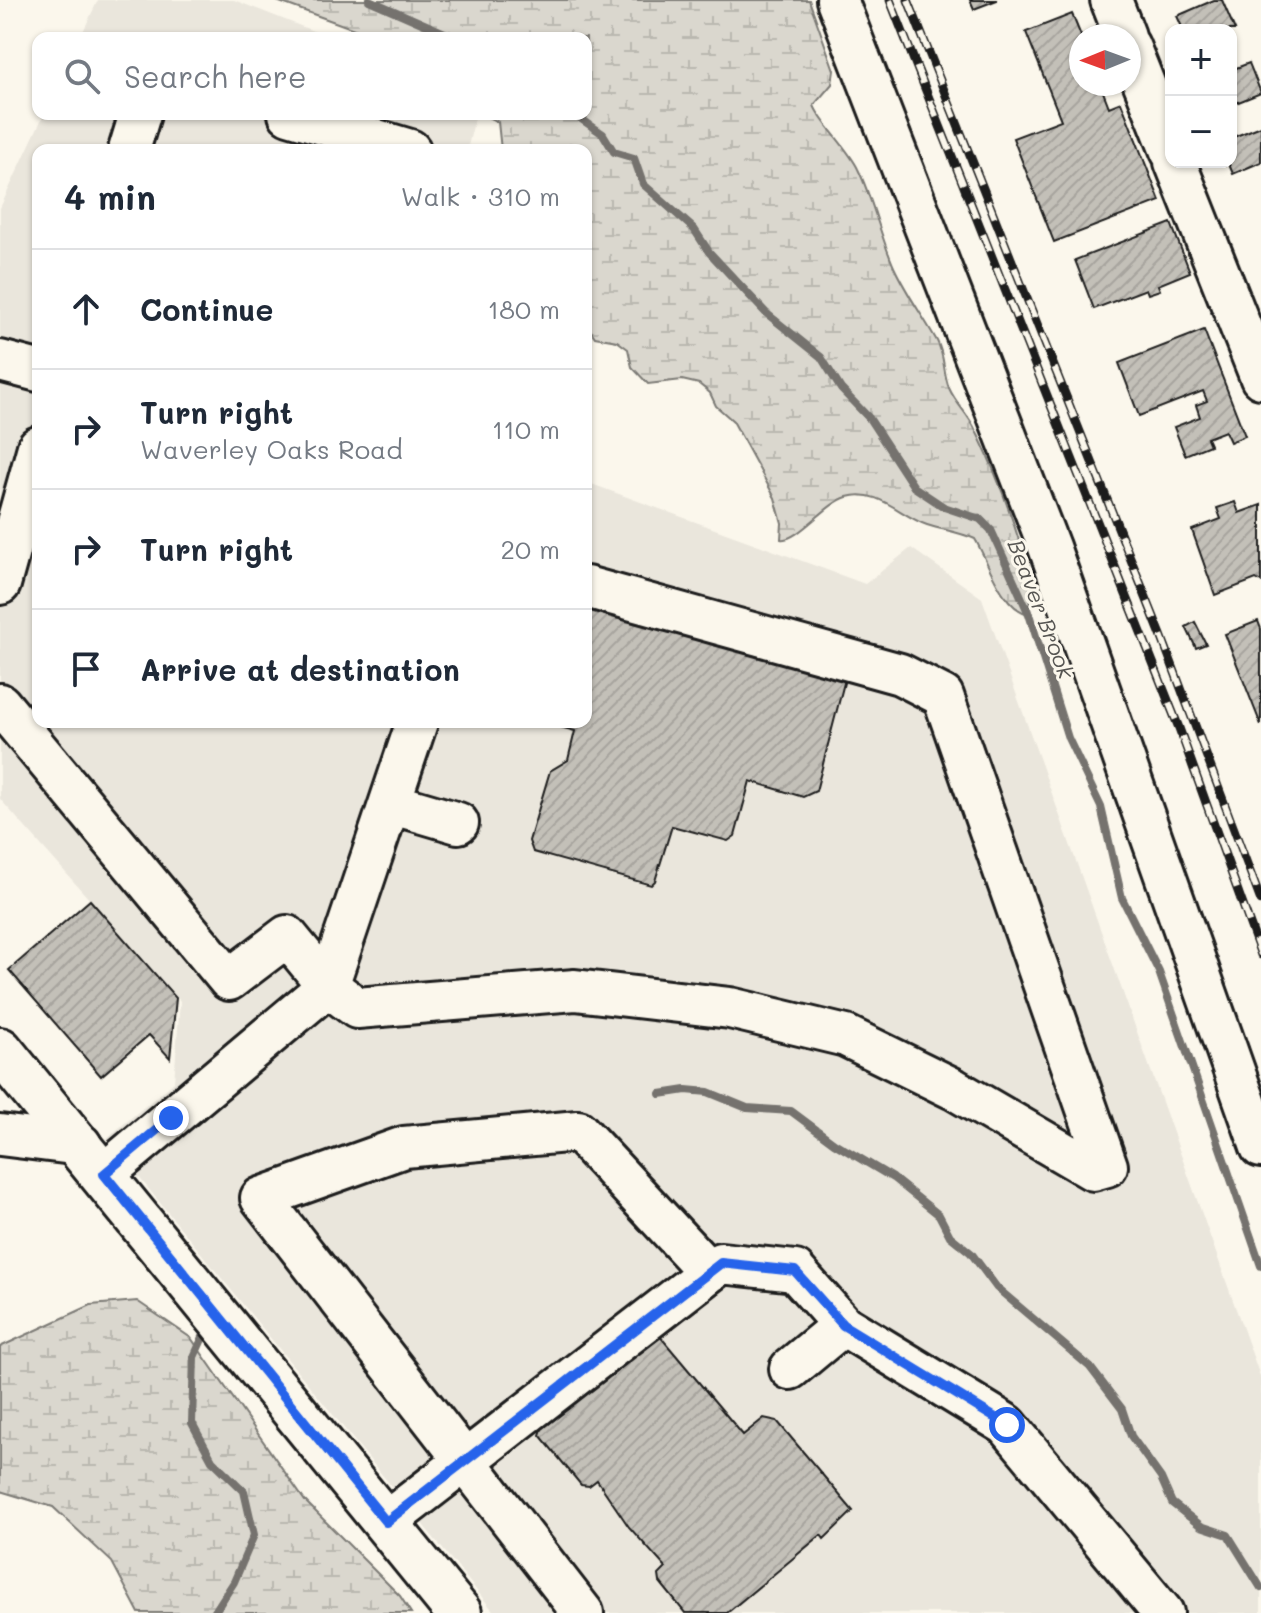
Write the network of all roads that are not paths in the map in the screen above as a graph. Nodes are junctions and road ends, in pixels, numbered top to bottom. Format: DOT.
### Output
graph roads {
  1 [pos="837,0"];
  2 [pos="1111,0"];
  3 [pos="1120,24"];
  4 [pos="1141,76"];
  5 [pos="138,120"];
  6 [pos="309,120"];
  7 [pos="1165,136"];
  8 [pos="131,144"];
  9 [pos="390,144"];
  10 [pos="1177,168"];
  11 [pos="0,361"];
  12 [pos="32,369"];
  13 [pos="1261,378"];
  14 [pos="32,469"];
  15 [pos="0,584"];
  16 [pos="592,589"];
  17 [pos="0,704"];
  18 [pos="415,728"];
  19 [pos="390,803"];
  20 [pos="458,823"];
  21 [pos="328,986"];
  22 [pos="0,1050"];
  23 [pos="0,1135"];
  24 [pos="1261,1147"];
  25 [pos="92,1160"];
  26 [pos="709,1272"];
  27 [pos="843,1325"];
  28 [pos="790,1369"];
  29 [pos="466,1460"];
  30 [pos="386,1522"];
  31 [pos="1149,1608"];
  32 [pos="459,1613"];
  33 [pos="583,1613"];
  1 -- 24 [label="street"];
  2 -- 3 [label="street"];
  4 -- 7 [label="street"];
  5 -- 8 [label="street"];
  6 -- 9 [label="street"];
  10 -- 13 [label="street"];
  11 -- 12 [label="street"];
  14 -- 15 [label="street"];
  16 -- 21 [label="street"];
  17 -- 21 [label="street"];
  18 -- 19 [label="street"];
  19 -- 20 [label="street"];
  19 -- 21 [label="street"];
  21 -- 25 [label="street"];
  22 -- 25 [label="main road"];
  23 -- 25 [label="street"];
  25 -- 30 [label="main road"];
  26 -- 27 [label="street"];
  26 -- 29 [label="street"];
  26 -- 29 [label="street"];
  27 -- 28 [label="street"];
  27 -- 31 [label="street"];
  29 -- 30 [label="street"];
  29 -- 33 [label="street"];
  30 -- 32 [label="main road"];
}
